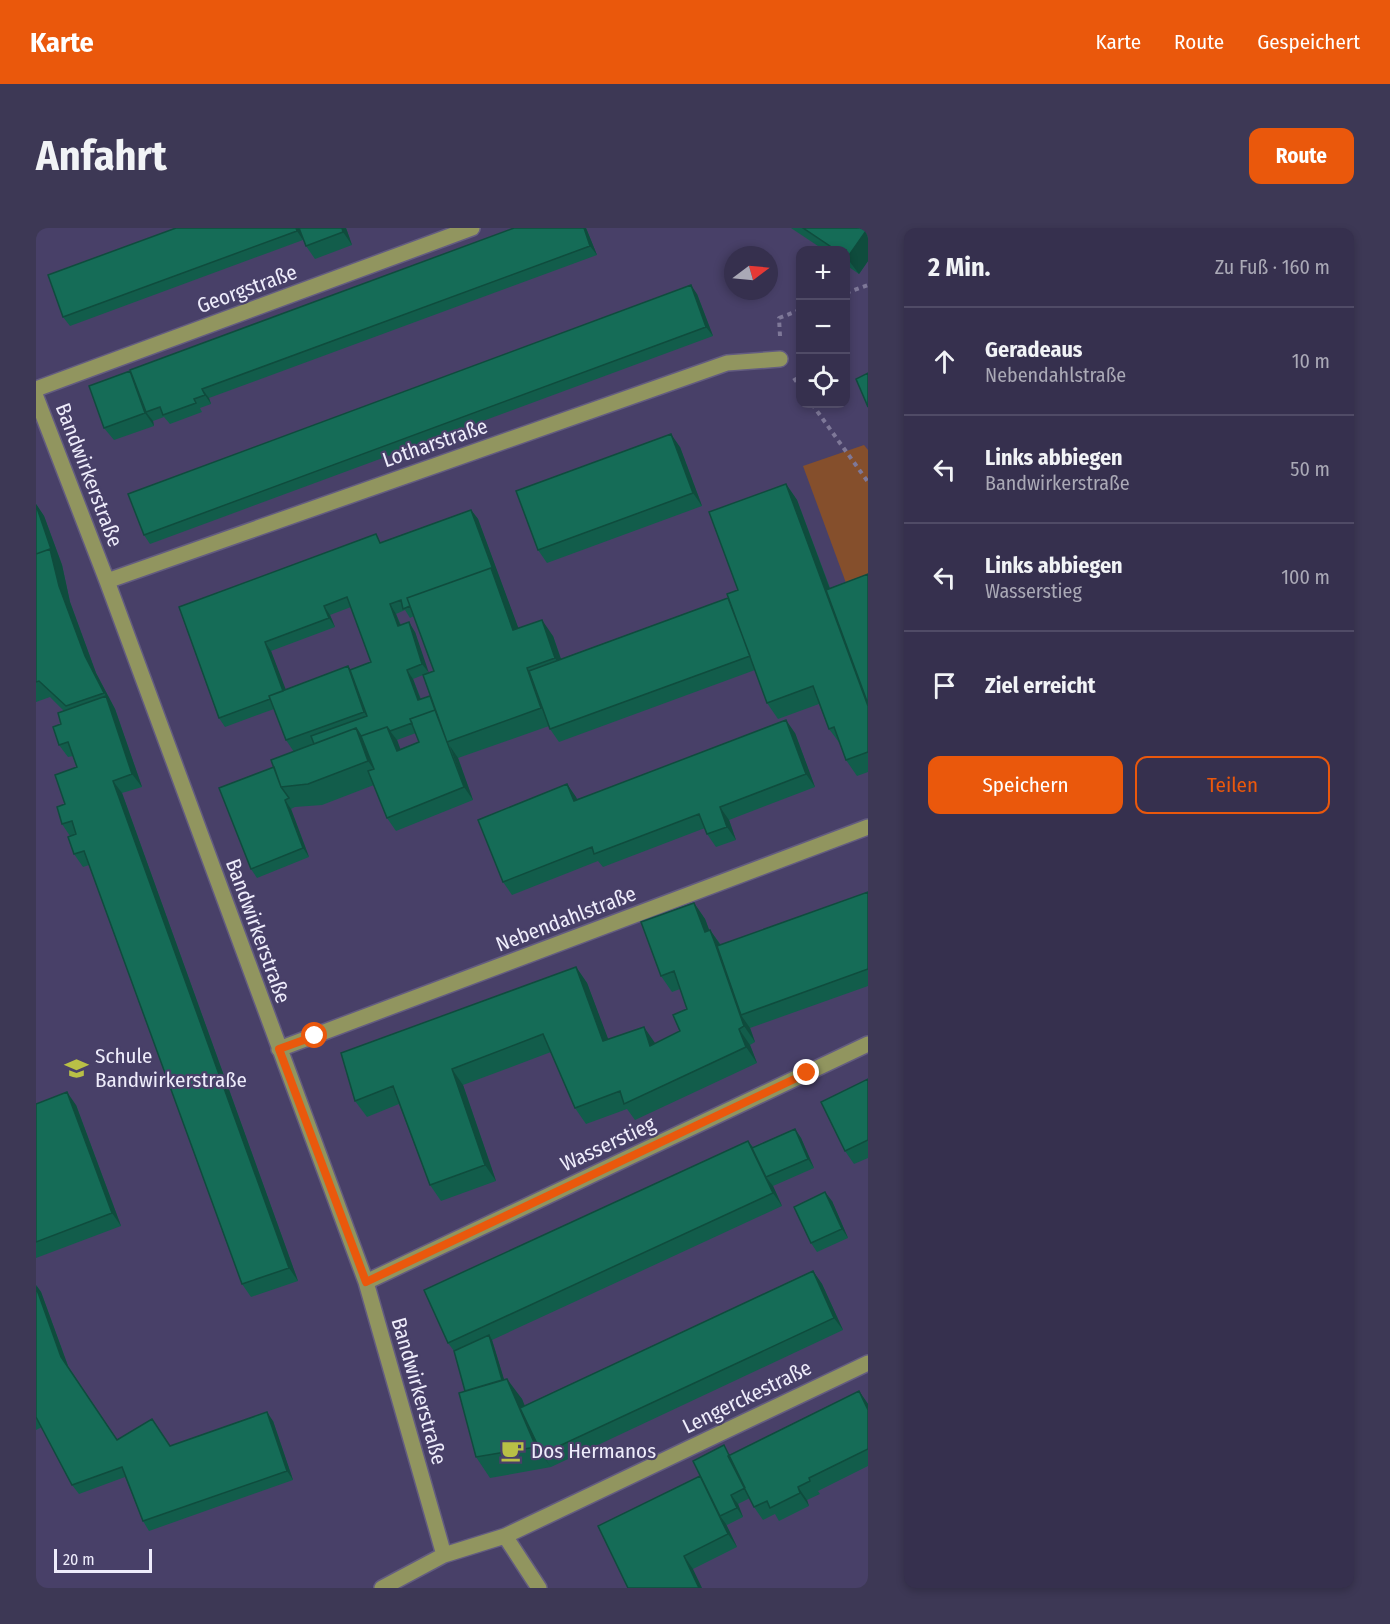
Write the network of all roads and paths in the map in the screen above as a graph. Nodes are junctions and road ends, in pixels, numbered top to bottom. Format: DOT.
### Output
graph roads {
  1 [pos="472,228"];
  2 [pos="868,285"];
  3 [pos="850,292"];
  4 [pos="796,312"];
  5 [pos="780,359"];
  6 [pos="36,389"];
  7 [pos="36,397"];
  8 [pos="815,408"];
  9 [pos="868,482"];
  10 [pos="107,581"];
  11 [pos="868,826"];
  12 [pos="868,1044"];
  13 [pos="279,1049"];
  14 [pos="366,1282"];
  15 [pos="868,1363"];
  16 [pos="505,1536"];
  17 [pos="444,1555"];
  18 [pos="382,1588"];
  19 [pos="539,1588"];
  1 -- 6 [label="street, Georgstraße"];
  2 -- 3 [label="path"];
  4 -- 5 [label="path"];
  5 -- 10 [label="street, Lotharstraße"];
  7 -- 10 [label="street, Bandwirkerstraße"];
  8 -- 9 [label="path"];
  10 -- 13 [label="street, Bandwirkerstraße"];
  11 -- 13 [label="street, Nebendahlstraße"];
  12 -- 14 [label="street, Wasserstieg"];
  13 -- 14 [label="street, Bandwirkerstraße"];
  14 -- 17 [label="street, Bandwirkerstraße"];
  15 -- 16 [label="street, Lengerckestraße"];
  16 -- 17 [label="street, Lengerckestraße"];
  16 -- 19 [label="street"];
  17 -- 18 [label="street, Lengerckestraße"];
}
